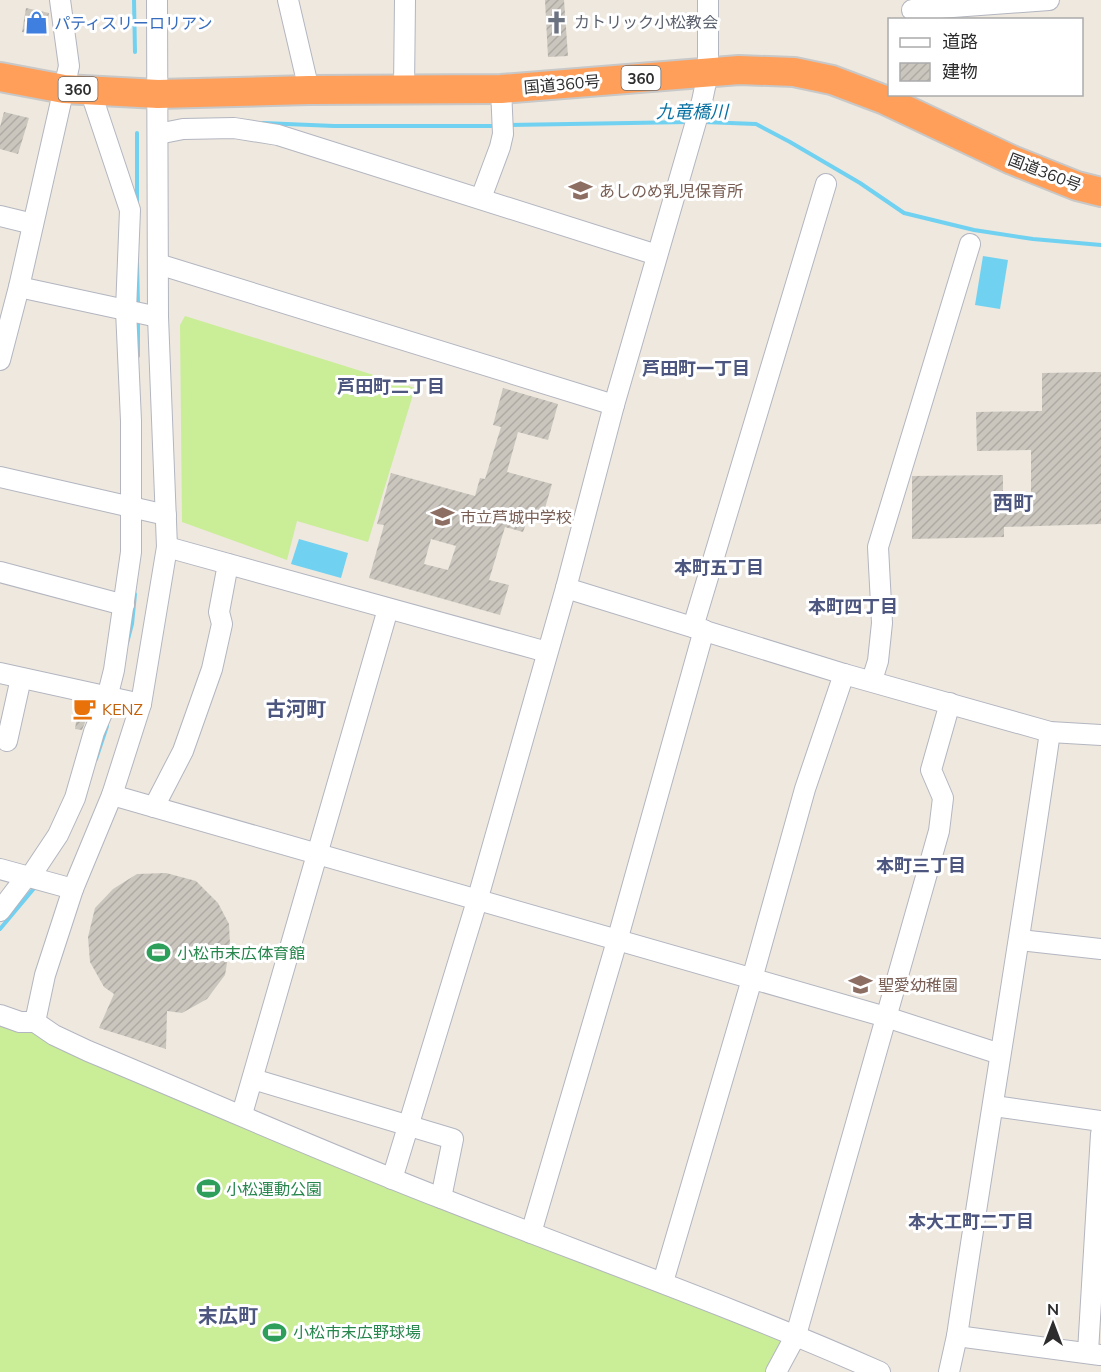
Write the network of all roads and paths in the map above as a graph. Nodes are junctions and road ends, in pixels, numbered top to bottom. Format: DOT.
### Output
graph roads {
  1 [pos="60,0"];
  2 [pos="158,0"];
  3 [pos="288,0"];
  4 [pos="405,0"];
  5 [pos="708,0"];
  6 [pos="1049,0"];
  7 [pos="912,10"];
  8 [pos="708,73"];
  9 [pos="0,77"];
  10 [pos="77,89"];
  11 [pos="404,89"];
  12 [pos="309,90"];
  13 [pos="887,92"];
  14 [pos="158,94"];
  15 [pos="894,96"];
  16 [pos="502,113"];
  17 [pos="158,134"];
  18 [pos="826,184"];
  19 [pos="1101,192"];
  20 [pos="481,198"];
  21 [pos="0,216"];
  22 [pos="33,224"];
  23 [pos="970,244"];
  24 [pos="657,255"];
  25 [pos="158,264"];
  26 [pos="19,287"];
  27 [pos="126,310"];
  28 [pos="158,317"];
  29 [pos="2,348"];
  30 [pos="614,405"];
  31 [pos="0,477"];
  32 [pos="130,507"];
  33 [pos="166,515"];
  34 [pos="167,547"];
  35 [pos="228,564"];
  36 [pos="0,572"];
  37 [pos="566,588"];
  38 [pos="124,605"];
  39 [pos="388,609"];
  40 [pos="699,629"];
  41 [pos="547,652"];
  42 [pos="0,673"];
  43 [pos="844,674"];
  44 [pos="21,678"];
  45 [pos="872,680"];
  46 [pos="108,697"];
  47 [pos="950,703"];
  48 [pos="141,704"];
  49 [pos="1050,732"];
  50 [pos="1101,735"];
  51 [pos="7,741"];
  52 [pos="112,795"];
  53 [pos="154,807"];
  54 [pos="82,812"];
  55 [pos="318,855"];
  56 [pos="0,869"];
  57 [pos="28,877"];
  58 [pos="73,889"];
  59 [pos="477,901"];
  60 [pos="0,911"];
  61 [pos="1020,940"];
  62 [pos="617,941"];
  63 [pos="1101,949"];
  64 [pos="752,979"];
  65 [pos="0,1015"];
  66 [pos="886,1017"];
  67 [pos="35,1022"];
  68 [pos="1000,1054"];
  69 [pos="253,1079"];
  70 [pos="994,1106"];
  71 [pos="242,1114"];
  72 [pos="1101,1121"];
  73 [pos="408,1127"];
  74 [pos="1101,1137"];
  75 [pos="392,1179"];
  76 [pos="441,1198"];
  77 [pos="531,1233"];
  78 [pos="663,1282"];
  79 [pos="796,1335"];
  80 [pos="957,1336"];
  81 [pos="1094,1353"];
  82 [pos="776,1372"];
  83 [pos="880,1372"];
  84 [pos="949,1372"];
  1 -- 10 [label="street"];
  2 -- 14 [label="street"];
  3 -- 12 [label="street"];
  4 -- 11 [label="street"];
  5 -- 8 [label="street"];
  6 -- 7 [label="street"];
  8 -- 13 [label="highway, 国道360号 / 360"];
  8 -- 16 [label="highway, 国道360号 / 360"];
  8 -- 24 [label="street"];
  9 -- 10 [label="highway, 国道360号 / 360"];
  10 -- 14 [label="highway, 国道360号 / 360"];
  10 -- 22 [label="street"];
  10 -- 27 [label="street"];
  11 -- 12 [label="highway, 国道360号 / 360"];
  11 -- 16 [label="highway, 国道360号 / 360"];
  12 -- 14 [label="highway, 国道360号 / 360"];
  14 -- 17 [label="street"];
  15 -- 19 [label="highway, 国道360号 / 360"];
  16 -- 20 [label="street"];
  17 -- 20 [label="street"];
  17 -- 25 [label="street"];
  18 -- 40 [label="street"];
  20 -- 24 [label="street"];
  21 -- 22 [label="street"];
  22 -- 26 [label="street"];
  23 -- 45 [label="street"];
  24 -- 30 [label="street"];
  25 -- 28 [label="street"];
  25 -- 30 [label="street"];
  26 -- 27 [label="street"];
  26 -- 29 [label="street"];
  27 -- 28 [label="street"];
  27 -- 32 [label="street"];
  28 -- 33 [label="street"];
  30 -- 37 [label="street"];
  31 -- 32 [label="street"];
  32 -- 33 [label="street"];
  32 -- 38 [label="street"];
  33 -- 34 [label="street"];
  34 -- 35 [label="street"];
  34 -- 48 [label="street"];
  35 -- 39 [label="street"];
  35 -- 53 [label="street"];
  36 -- 38 [label="street"];
  37 -- 40 [label="street"];
  37 -- 41 [label="street"];
  38 -- 46 [label="street"];
  39 -- 41 [label="street"];
  39 -- 55 [label="street"];
  40 -- 43 [label="street"];
  40 -- 62 [label="street"];
  41 -- 59 [label="street"];
  42 -- 44 [label="street"];
  43 -- 45 [label="street"];
  43 -- 64 [label="street"];
  44 -- 46 [label="street"];
  44 -- 51 [label="street"];
  45 -- 47 [label="street"];
  46 -- 48 [label="street"];
  46 -- 54 [label="street"];
  47 -- 49 [label="street"];
  47 -- 66 [label="street"];
  48 -- 52 [label="street"];
  49 -- 50 [label="street"];
  49 -- 61 [label="street"];
  52 -- 53 [label="street"];
  52 -- 54 [label="street"];
  53 -- 55 [label="street"];
  54 -- 57 [label="street"];
  54 -- 58 [label="street"];
  55 -- 59 [label="street"];
  55 -- 69 [label="street"];
  56 -- 57 [label="street"];
  57 -- 58 [label="street"];
  57 -- 60 [label="street"];
  58 -- 67 [label="street"];
  59 -- 62 [label="street"];
  59 -- 73 [label="street"];
  61 -- 63 [label="street"];
  61 -- 68 [label="street"];
  62 -- 64 [label="street"];
  62 -- 77 [label="street"];
  64 -- 66 [label="street"];
  64 -- 78 [label="street"];
  65 -- 67 [label="street"];
  66 -- 68 [label="street"];
  66 -- 79 [label="street"];
  67 -- 71 [label="street"];
  68 -- 70 [label="street"];
  69 -- 71 [label="street"];
  69 -- 73 [label="street"];
  70 -- 72 [label="street"];
  70 -- 80 [label="street"];
  71 -- 75 [label="street"];
  73 -- 75 [label="street"];
  73 -- 76 [label="street"];
  74 -- 81 [label="street"];
  75 -- 76 [label="street"];
  76 -- 77 [label="street"];
  77 -- 78 [label="street"];
  78 -- 79 [label="street"];
  79 -- 82 [label="street"];
  79 -- 83 [label="street"];
  80 -- 81 [label="street"];
  80 -- 84 [label="street"];
}
